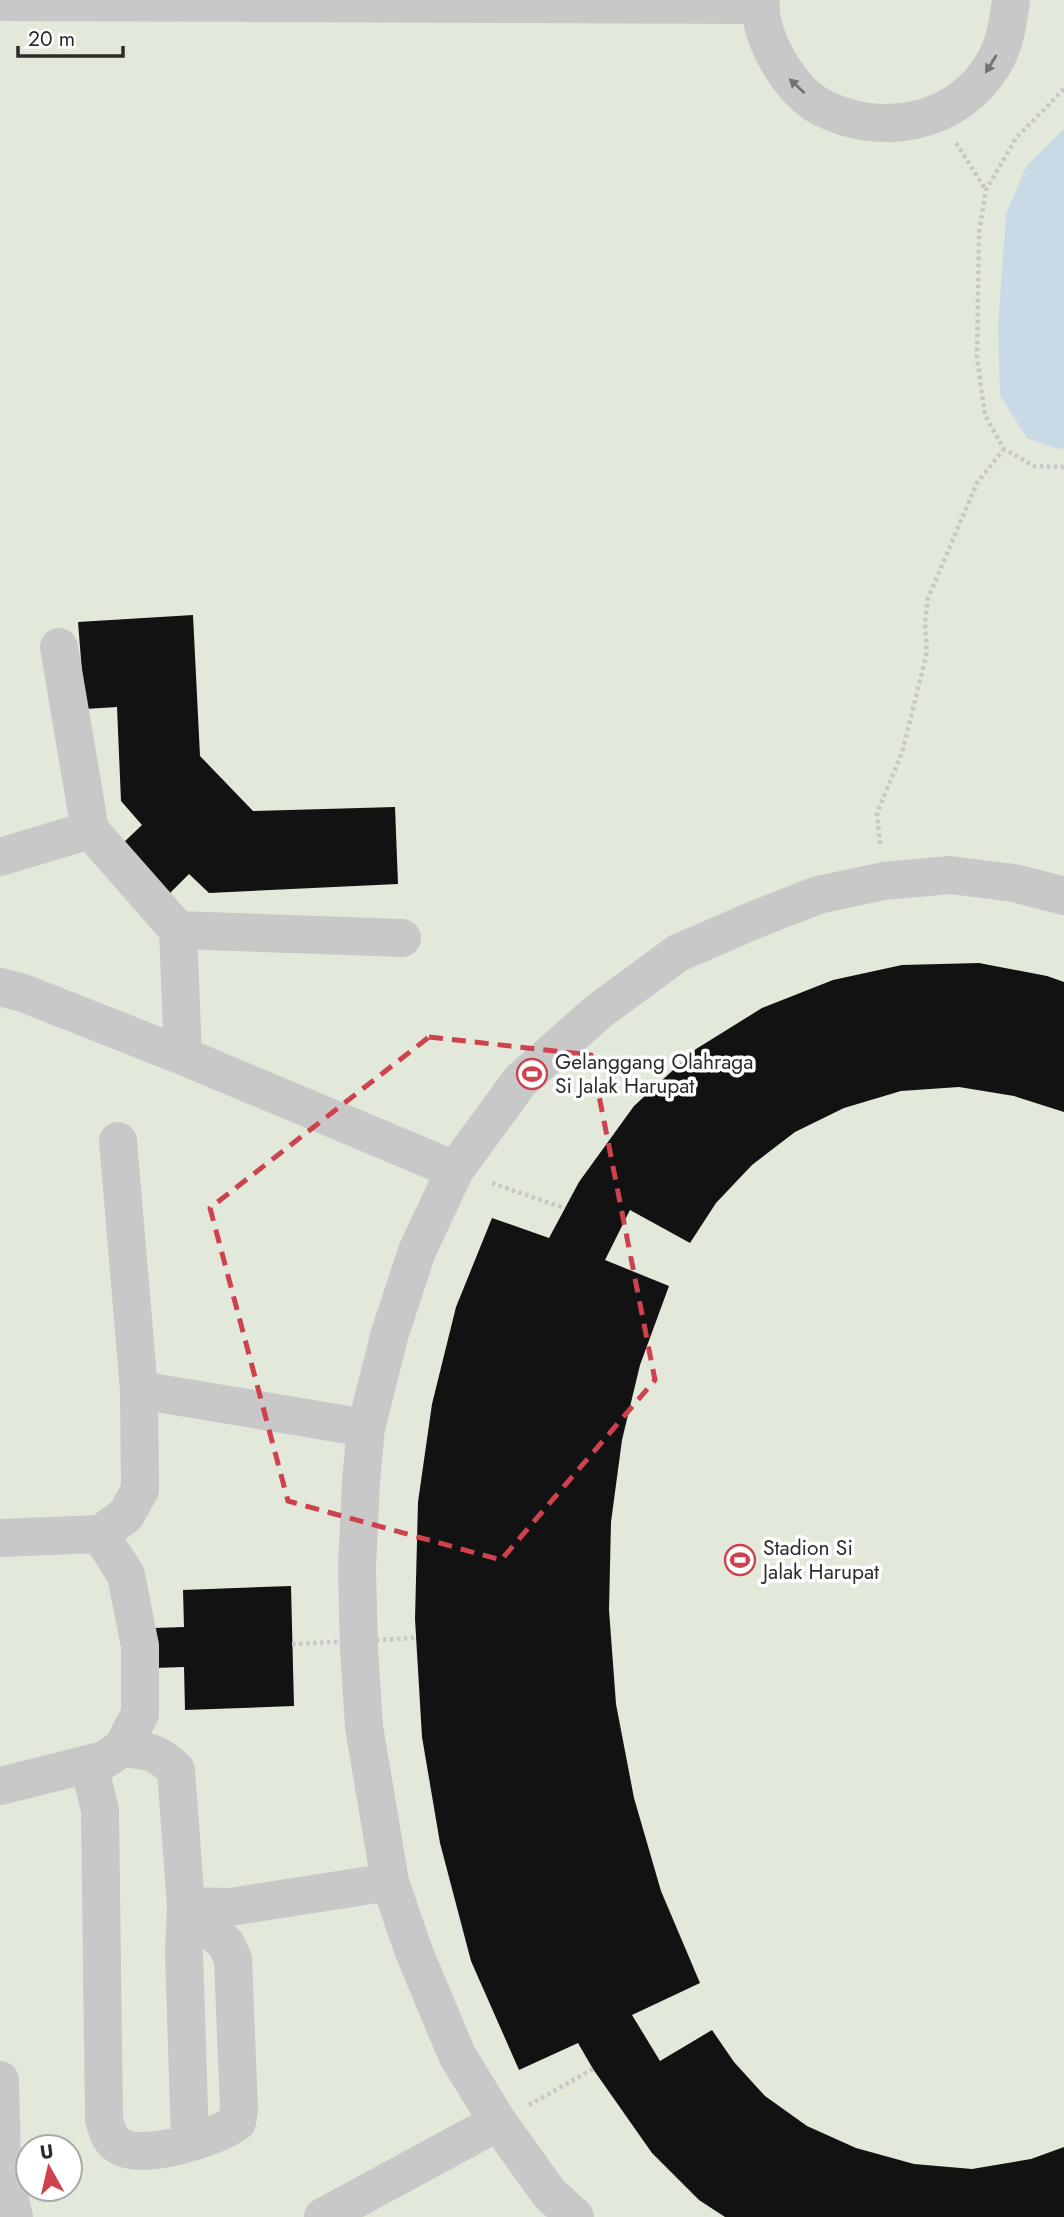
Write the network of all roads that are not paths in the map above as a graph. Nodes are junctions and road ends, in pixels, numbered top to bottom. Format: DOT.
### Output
graph roads {
  1 [pos="1011,0"];
  2 [pos="0,2"];
  3 [pos="338,2"];
  4 [pos="761,3"];
  5 [pos="59,647"];
  6 [pos="90,830"];
  7 [pos="0,857"];
  8 [pos="1064,896"];
  9 [pos="178,930"];
  10 [pos="402,938"];
  11 [pos="0,987"];
  12 [pos="183,1056"];
  13 [pos="118,1141"];
  14 [pos="455,1170"];
  15 [pos="139,1390"];
  16 [pos="366,1429"];
  17 [pos="100,1534"];
  18 [pos="0,1538"];
  19 [pos="106,1757"];
  20 [pos="0,1786"];
  21 [pos="390,1882"];
  22 [pos="186,1906"];
  23 [pos="0,2080"];
  24 [pos="498,2122"];
  25 [pos="190,2142"];
  26 [pos="14,2217"];
  27 [pos="323,2217"];
  28 [pos="575,2217"];
  1 -- 4 [label="lane, one-way"];
  2 -- 3 [label="lane"];
  3 -- 4 [label="lane"];
  5 -- 6 [label="lane"];
  6 -- 7 [label="lane"];
  6 -- 9 [label="lane"];
  8 -- 14 [label="lane"];
  9 -- 10 [label="lane"];
  9 -- 12 [label="lane"];
  11 -- 12 [label="lane"];
  12 -- 14 [label="lane"];
  13 -- 15 [label="lane"];
  14 -- 16 [label="lane"];
  15 -- 16 [label="lane"];
  15 -- 17 [label="lane"];
  16 -- 21 [label="lane"];
  17 -- 18 [label="lane"];
  17 -- 19 [label="lane"];
  19 -- 20 [label="lane"];
  19 -- 22 [label="lane"];
  19 -- 25 [label="lane"];
  21 -- 22 [label="lane"];
  21 -- 24 [label="lane"];
  22 -- 25 [label="lane"];
  22 -- 25 [label="lane"];
  23 -- 26 [label="lane"];
  24 -- 27 [label="lane"];
  24 -- 28 [label="lane"];
}
